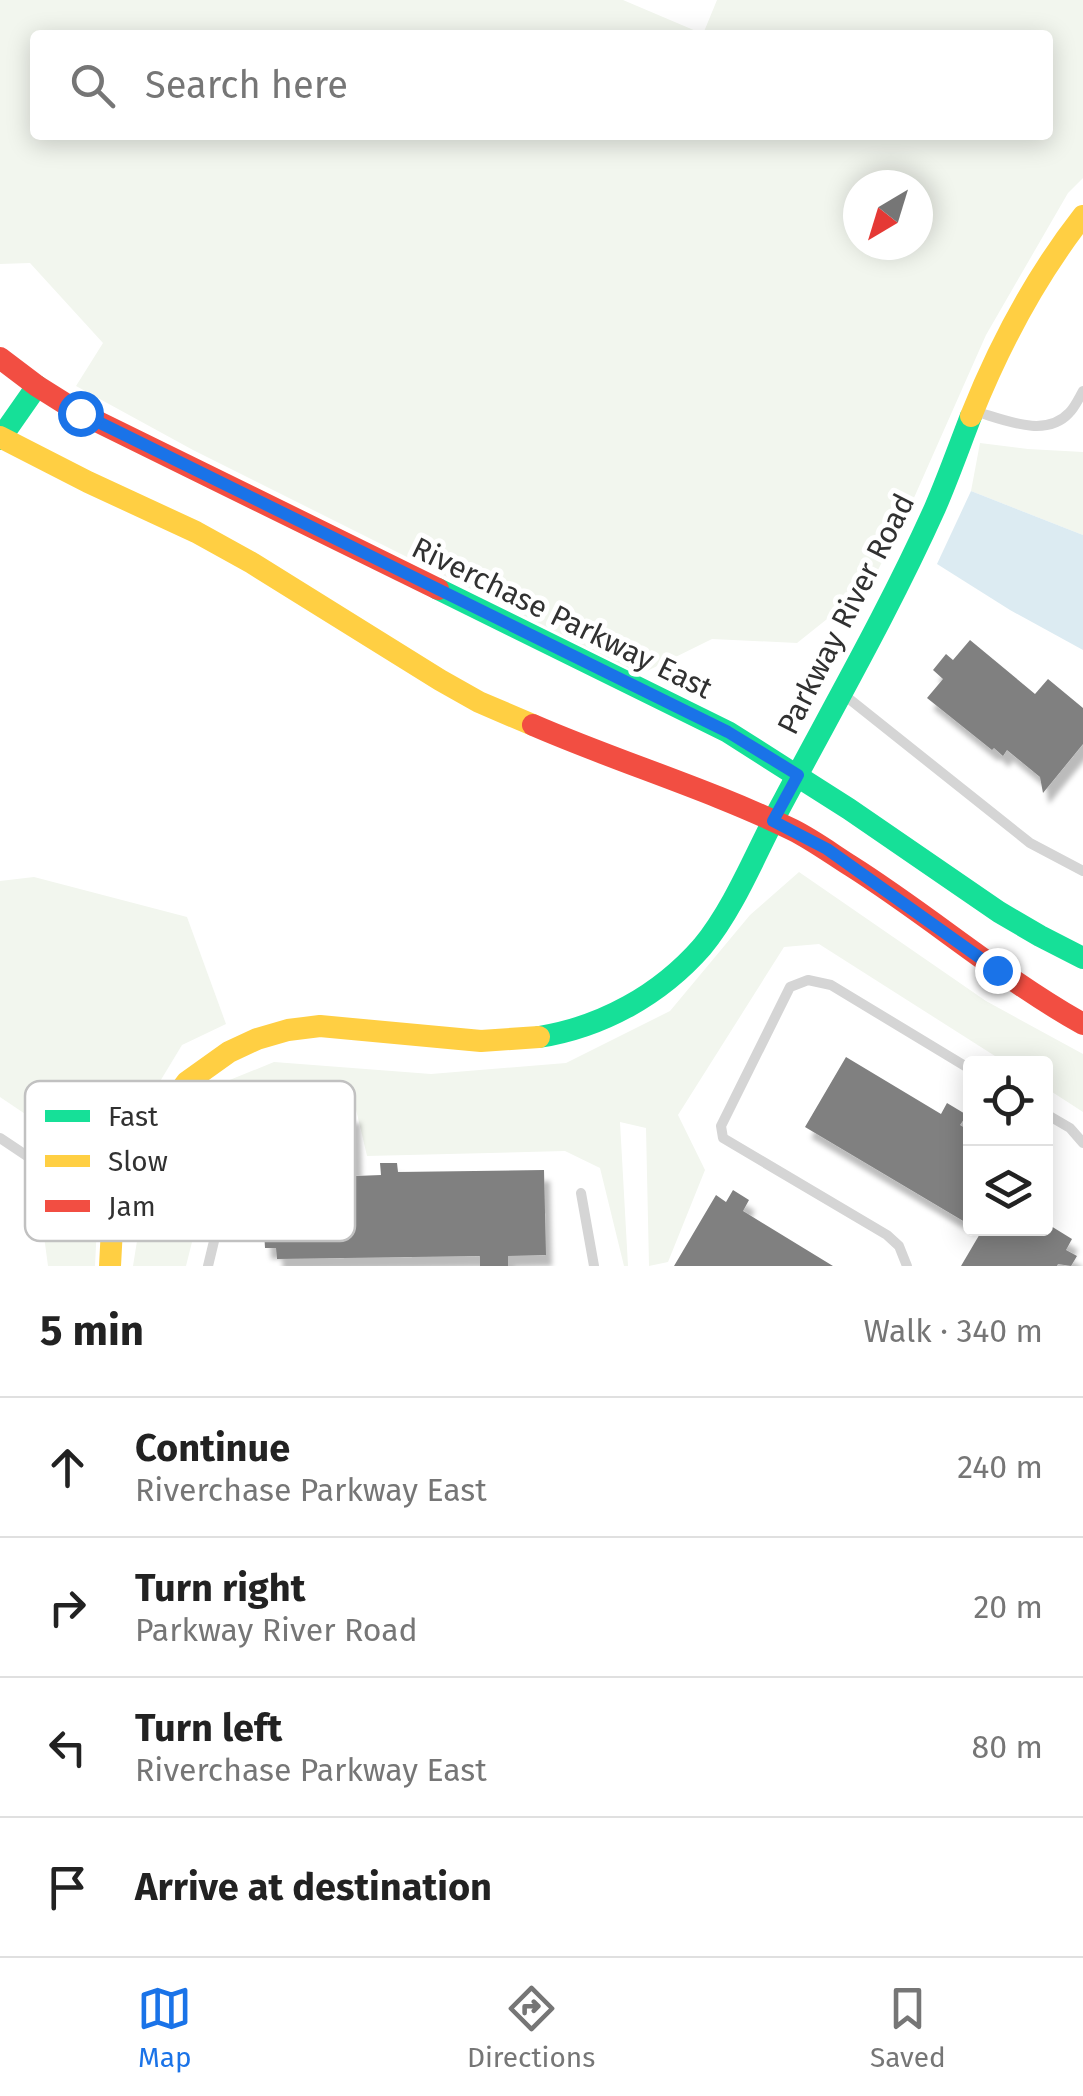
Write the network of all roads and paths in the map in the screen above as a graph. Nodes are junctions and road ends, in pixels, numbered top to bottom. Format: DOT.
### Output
graph roads {
  1 [pos="1083,216"];
  2 [pos="0,358"];
  3 [pos="37,386"];
  4 [pos="1083,392"];
  5 [pos="973,411"];
  6 [pos="0,438"];
  7 [pos="840,692"];
  8 [pos="798,775"];
  9 [pos="773,821"];
  10 [pos="1083,871"];
  11 [pos="1083,958"];
  12 [pos="1083,1024"];
  13 [pos="963,1065"];
  14 [pos="189,1081"];
  15 [pos="1053,1118"];
  16 [pos="0,1138"];
  17 [pos="1083,1143"];
  18 [pos="25,1155"];
  19 [pos="581,1192"];
  20 [pos="111,1241"];
  21 [pos="214,1241"];
  22 [pos="110,1266"];
  23 [pos="208,1266"];
  24 [pos="594,1266"];
  25 [pos="906,1266"];
  1 -- 5 [label="street, Parkway River Road"];
  2 -- 3 [label="street, Riverchase Parkway East"];
  3 -- 6 [label="street"];
  3 -- 8 [label="street, Riverchase Parkway East"];
  4 -- 5 [label="lane"];
  5 -- 7 [label="street, Parkway River Road"];
  6 -- 9 [label="street"];
  7 -- 8 [label="street, Parkway River Road"];
  7 -- 10 [label="lane"];
  8 -- 9 [label="street, Parkway River Road"];
  8 -- 11 [label="street, Riverchase Parkway East"];
  9 -- 12 [label="street"];
  9 -- 14 [label="street, Parkway River Road"];
  13 -- 25 [label="lane"];
  15 -- 17 [label="lane"];
  16 -- 18 [label="lane"];
  19 -- 24 [label="lane"];
  20 -- 22 [label="street, Parkway River Road"];
  21 -- 23 [label="lane"];
}
